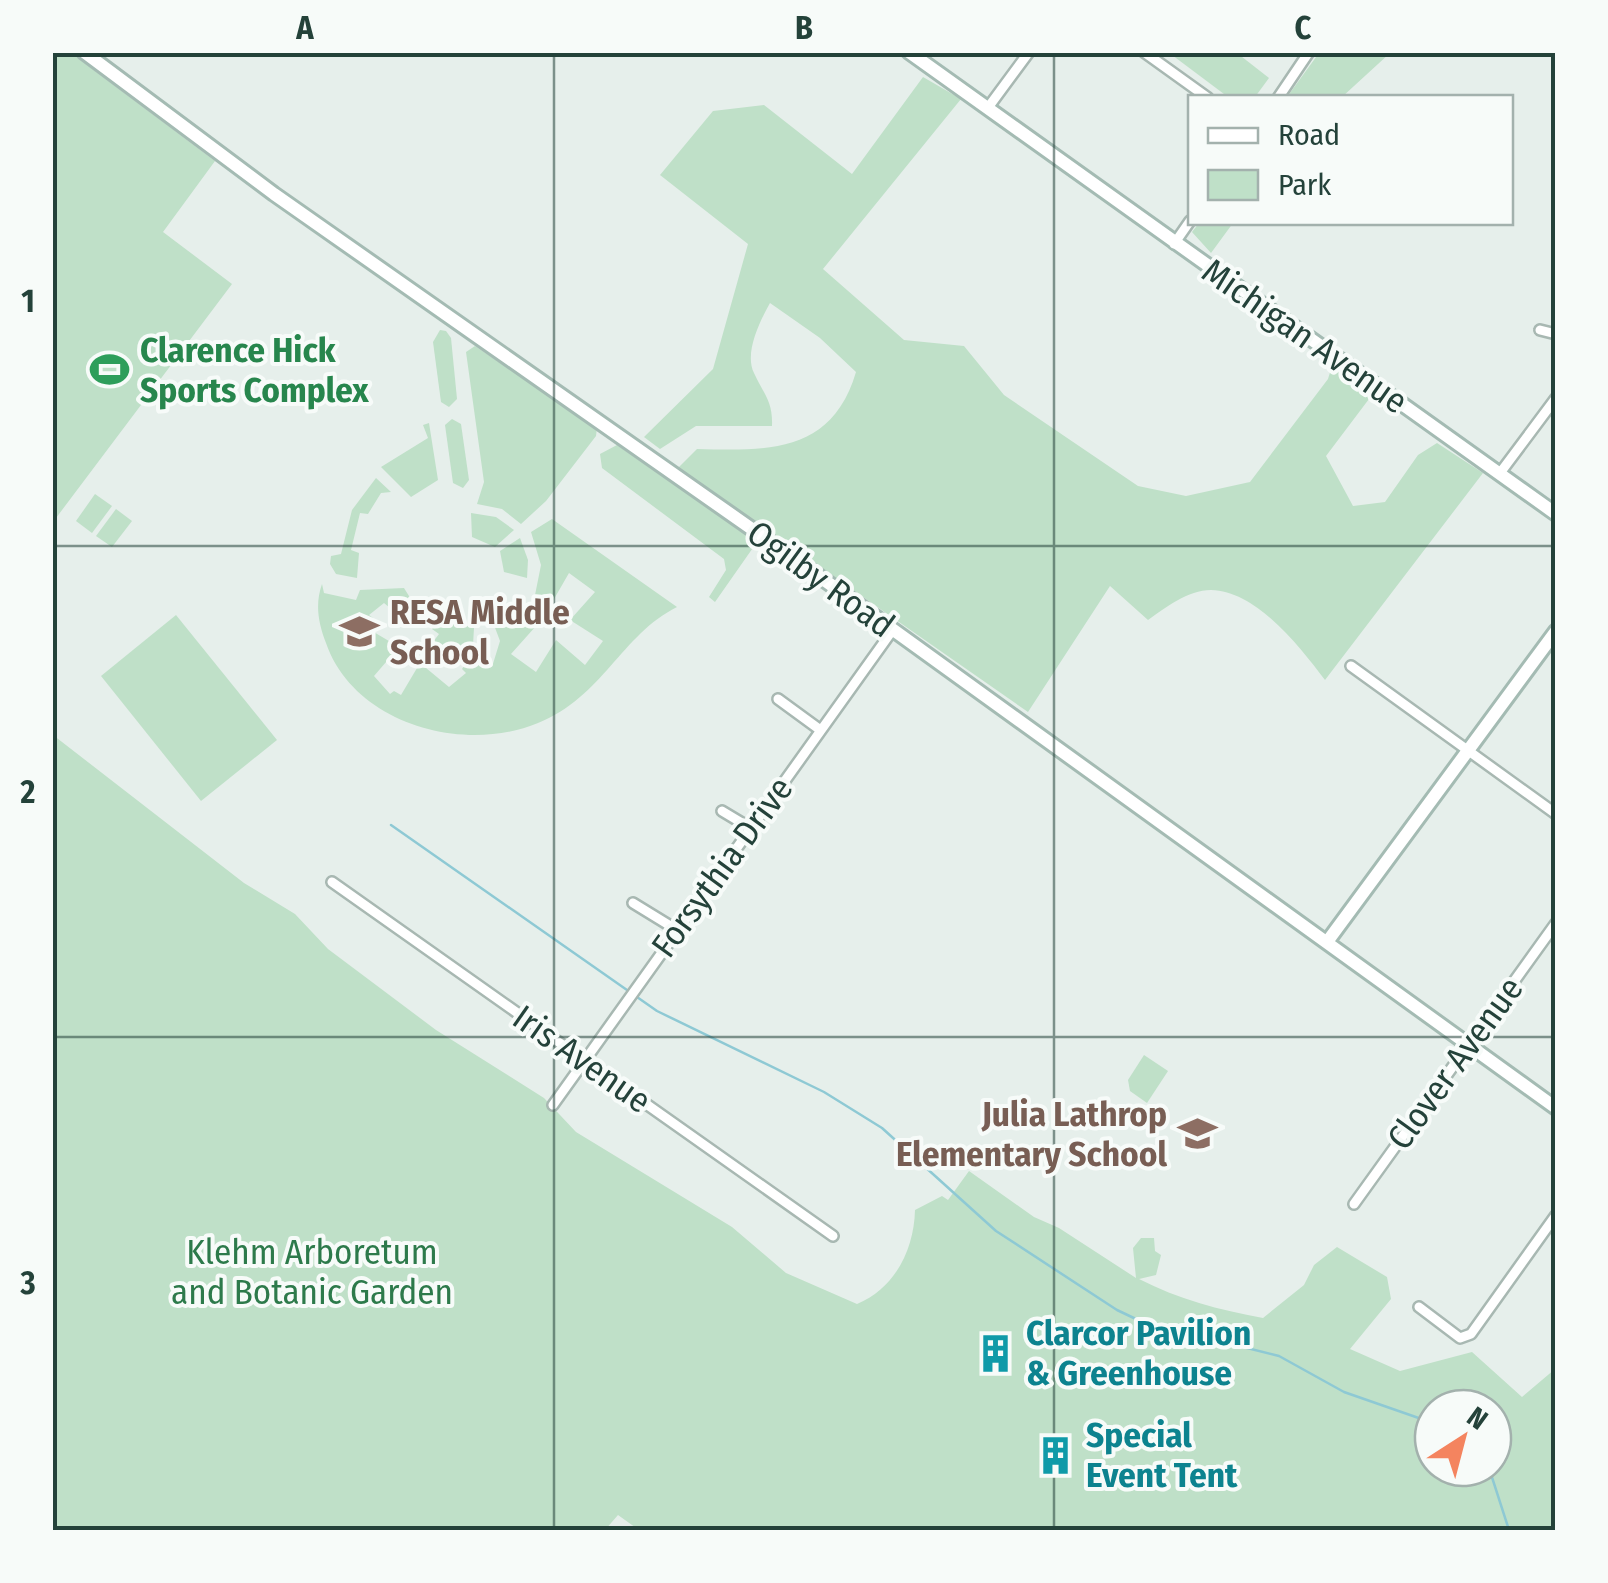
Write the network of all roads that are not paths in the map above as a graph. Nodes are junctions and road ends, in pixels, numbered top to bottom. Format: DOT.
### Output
graph roads {
  1 [pos="84,52"];
  2 [pos="909,52"];
  3 [pos="1029,52"];
  4 [pos="1144,52"];
  5 [pos="1309,52"];
  6 [pos="1204,95"];
  7 [pos="1280,95"];
  8 [pos="987,109"];
  9 [pos="1188,224"];
  10 [pos="1174,244"];
  11 [pos="1540,330"];
  12 [pos="1556,334"];
  13 [pos="1556,398"];
  14 [pos="1500,473"];
  15 [pos="1556,514"];
  16 [pos="892,630"];
  17 [pos="1556,631"];
  18 [pos="1350,666"];
  19 [pos="778,699"];
  20 [pos="819,729"];
  21 [pos="1470,752"];
  22 [pos="722,811"];
  23 [pos="1556,814"];
  24 [pos="752,829"];
  25 [pos="332,882"];
  26 [pos="632,903"];
  27 [pos="1556,923"];
  28 [pos="677,930"];
  29 [pos="1326,942"];
  30 [pos="1468,1044"];
  31 [pos="585,1062"];
  32 [pos="553,1105"];
  33 [pos="1556,1108"];
  34 [pos="1354,1204"];
  35 [pos="1556,1216"];
  36 [pos="833,1236"];
  37 [pos="1419,1307"];
  1 -- 16 [label="street, Ogilby Road"];
  2 -- 8 [label="street, Michigan Avenue"];
  3 -- 8 [label="street"];
  4 -- 6 [label="street"];
  5 -- 7 [label="street"];
  8 -- 10 [label="street, Michigan Avenue"];
  9 -- 10 [label="street"];
  10 -- 14 [label="street, Michigan Avenue"];
  11 -- 12 [label="street"];
  13 -- 14 [label="street"];
  14 -- 15 [label="street, Michigan Avenue"];
  16 -- 20 [label="street, Forsythia Drive"];
  16 -- 29 [label="street, Ogilby Road"];
  17 -- 21 [label="street"];
  18 -- 21 [label="street"];
  19 -- 20 [label="street"];
  20 -- 24 [label="street, Forsythia Drive"];
  21 -- 23 [label="street"];
  21 -- 29 [label="street"];
  22 -- 24 [label="street"];
  24 -- 28 [label="street, Forsythia Drive"];
  25 -- 31 [label="street, Iris Avenue"];
  26 -- 28 [label="street"];
  27 -- 30 [label="street, Clover Avenue"];
  28 -- 31 [label="street, Forsythia Drive"];
  29 -- 30 [label="street, Ogilby Road"];
  30 -- 33 [label="street, Ogilby Road"];
  30 -- 34 [label="street, Clover Avenue"];
  31 -- 32 [label="street, Forsythia Drive"];
  31 -- 36 [label="street, Iris Avenue"];
  35 -- 37 [label="street"];
}
